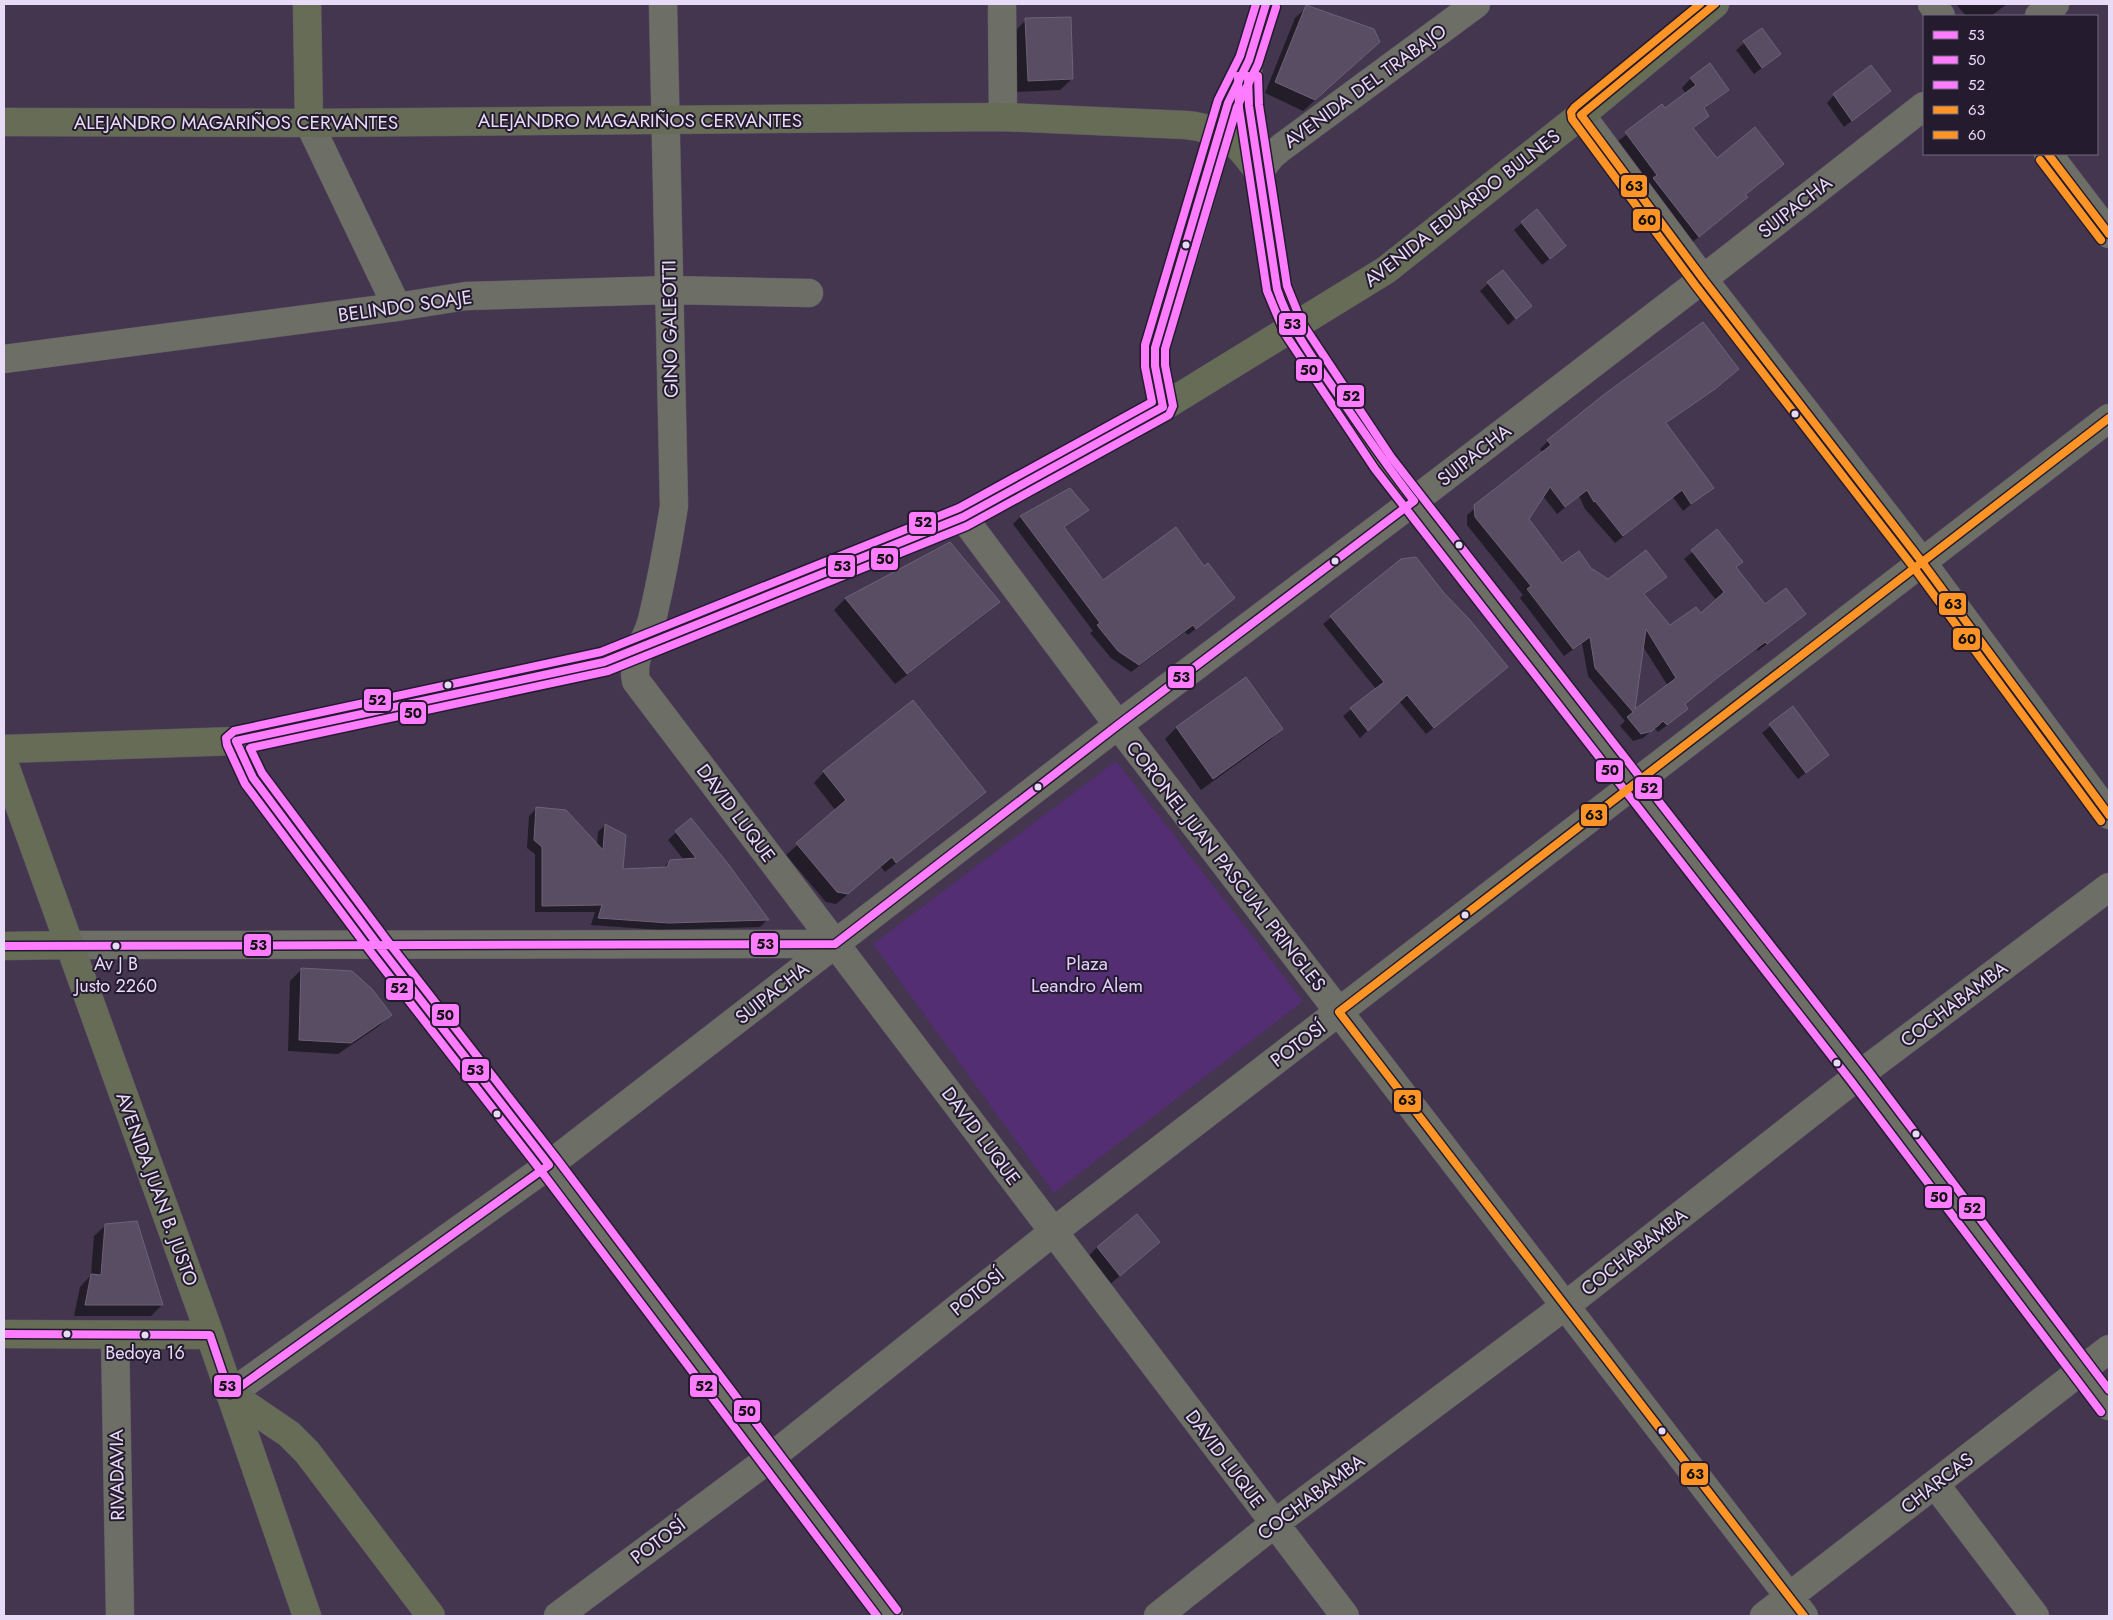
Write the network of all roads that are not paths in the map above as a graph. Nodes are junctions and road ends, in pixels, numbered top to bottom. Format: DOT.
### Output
graph roads {
  1 [pos="307,4"];
  2 [pos="663,4"];
  3 [pos="1002,4"];
  4 [pos="1266,4"];
  5 [pos="1476,4"];
  6 [pos="1715,4"];
  7 [pos="1932,4"];
  8 [pos="2055,4"];
  9 [pos="1941,15"];
  10 [pos="2040,15"];
  11 [pos="1248,60"];
  12 [pos="1923,107"];
  13 [pos="1582,115"];
  14 [pos="1003,117"];
  15 [pos="665,120"];
  16 [pos="4,122"];
  17 [pos="309,123"];
  18 [pos="1220,131"];
  19 [pos="2049,155"];
  20 [pos="1259,172"];
  21 [pos="2109,234"];
  22 [pos="1703,279"];
  23 [pos="670,290"];
  24 [pos="809,293"];
  25 [pos="397,307"];
  26 [pos="1293,328"];
  27 [pos="4,359"];
  28 [pos="1163,407"];
  29 [pos="2109,418"];
  30 [pos="1414,501"];
  31 [pos="963,517"];
  32 [pos="1922,562"];
  33 [pos="638,650"];
  34 [pos="1118,725"];
  35 [pos="236,741"];
  36 [pos="4,749"];
  37 [pos="4,763"];
  38 [pos="1634,784"];
  39 [pos="2109,815"];
  40 [pos="2109,887"];
  41 [pos="835,944"];
  42 [pos="378,945"];
  43 [pos="4,946"];
  44 [pos="70,946"];
  45 [pos="1339,1012"];
  46 [pos="1859,1075"];
  47 [pos="549,1165"];
  48 [pos="1053,1232"];
  49 [pos="1565,1306"];
  50 [pos="4,1334"];
  51 [pos="115,1335"];
  52 [pos="210,1335"];
  53 [pos="2109,1349"];
  54 [pos="2082,1371"];
  55 [pos="230,1394"];
  56 [pos="2109,1406"];
  57 [pos="770,1458"];
  58 [pos="1935,1484"];
  59 [pos="1274,1524"];
  60 [pos="1796,1606"];
  61 [pos="120,1616"];
  62 [pos="307,1616"];
  63 [pos="431,1616"];
  64 [pos="558,1616"];
  65 [pos="889,1616"];
  66 [pos="1158,1616"];
  67 [pos="1345,1616"];
  68 [pos="1764,1616"];
  69 [pos="2035,1616"];
  1 -- 17 [label="main road"];
  2 -- 15 [label="street, GINO GALEOTTI"];
  3 -- 14 [label="street"];
  4 -- 11 [label="main road"];
  5 -- 20 [label="street, AVENIDA DEL TRABAJO"];
  6 -- 13 [label="main road, AVENIDA EDUARDO BULNES"];
  7 -- 9 [label="street"];
  8 -- 10 [label="street"];
  11 -- 18 [label="main road"];
  11 -- 20 [label="main road"];
  12 -- 22 [label="street, SUIPACHA"];
  13 -- 22 [label="street"];
  13 -- 26 [label="main road, AVENIDA EDUARDO BULNES"];
  14 -- 15 [label="main road, ALEJANDRO MAGARIÑOS CERVANTES"];
  14 -- 18 [label="main road, ALEJANDRO MAGARIÑOS CERVANTES"];
  15 -- 17 [label="main road, ALEJANDRO MAGARIÑOS CERVANTES"];
  15 -- 23 [label="street, GINO GALEOTTI"];
  16 -- 17 [label="main road, ALEJANDRO MAGARIÑOS CERVANTES"];
  17 -- 25 [label="street"];
  18 -- 20 [label="main road, ALEJANDRO MAGARIÑOS CERVANTES"];
  18 -- 28 [label="main road"];
  19 -- 21 [label="street"];
  20 -- 26 [label="main road"];
  22 -- 30 [label="street, SUIPACHA"];
  22 -- 32 [label="street"];
  23 -- 24 [label="street, BELINDO SOAJE"];
  23 -- 25 [label="street, BELINDO SOAJE"];
  23 -- 33 [label="street, GINO GALEOTTI"];
  25 -- 27 [label="street, BELINDO SOAJE"];
  26 -- 28 [label="main road, AVENIDA EDUARDO BULNES"];
  26 -- 30 [label="street"];
  28 -- 31 [label="main road, AVENIDA EDUARDO BULNES"];
  29 -- 32 [label="street, POTOSÍ"];
  30 -- 34 [label="street, SUIPACHA"];
  30 -- 38 [label="street"];
  31 -- 33 [label="main road, AVENIDA EDUARDO BULNES"];
  31 -- 34 [label="street, CORONEL JUAN PASCUAL PRINGLES"];
  32 -- 38 [label="street, POTOSÍ"];
  32 -- 39 [label="street"];
  33 -- 35 [label="main road, AVENIDA EDUARDO BULNES"];
  33 -- 41 [label="street, DAVID LUQUE"];
  34 -- 41 [label="street, SUIPACHA"];
  34 -- 45 [label="street, CORONEL JUAN PASCUAL PRINGLES"];
  35 -- 36 [label="main road, AVENIDA EDUARDO BULNES"];
  35 -- 42 [label="street"];
  37 -- 44 [label="main road, AVENIDA JUAN B. JUSTO"];
  38 -- 45 [label="street, POTOSÍ"];
  38 -- 46 [label="street"];
  40 -- 46 [label="street, COCHABAMBA"];
  41 -- 42 [label="street"];
  41 -- 47 [label="street, SUIPACHA"];
  41 -- 48 [label="street, DAVID LUQUE"];
  42 -- 44 [label="street"];
  42 -- 47 [label="street"];
  43 -- 44 [label="main road"];
  44 -- 52 [label="main road, AVENIDA JUAN B. JUSTO"];
  45 -- 48 [label="street, POTOSÍ"];
  45 -- 49 [label="street, CORONEL JUAN PASCUAL PRINGLES"];
  46 -- 49 [label="street, COCHABAMBA"];
  46 -- 54 [label="street"];
  47 -- 55 [label="street, SUIPACHA"];
  47 -- 57 [label="street"];
  48 -- 57 [label="street, POTOSÍ"];
  48 -- 59 [label="street, DAVID LUQUE"];
  49 -- 59 [label="street, COCHABAMBA"];
  49 -- 60 [label="street, CORONEL JUAN PASCUAL PRINGLES"];
  50 -- 51 [label="main road"];
  51 -- 52 [label="main road"];
  51 -- 61 [label="street, RIVADAVIA"];
  52 -- 55 [label="main road, AVENIDA JUAN B. JUSTO"];
  53 -- 54 [label="street, CHARCAS"];
  54 -- 56 [label="street"];
  54 -- 58 [label="street, CHARCAS"];
  55 -- 62 [label="main road, AVENIDA JUAN B. JUSTO"];
  55 -- 63 [label="main road"];
  57 -- 64 [label="street, POTOSÍ"];
  57 -- 65 [label="street"];
  58 -- 60 [label="street, CHARCAS"];
  58 -- 69 [label="street"];
  59 -- 66 [label="street, COCHABAMBA"];
  59 -- 67 [label="street, DAVID LUQUE"];
  60 -- 68 [label="street, CHARCAS"];
}
